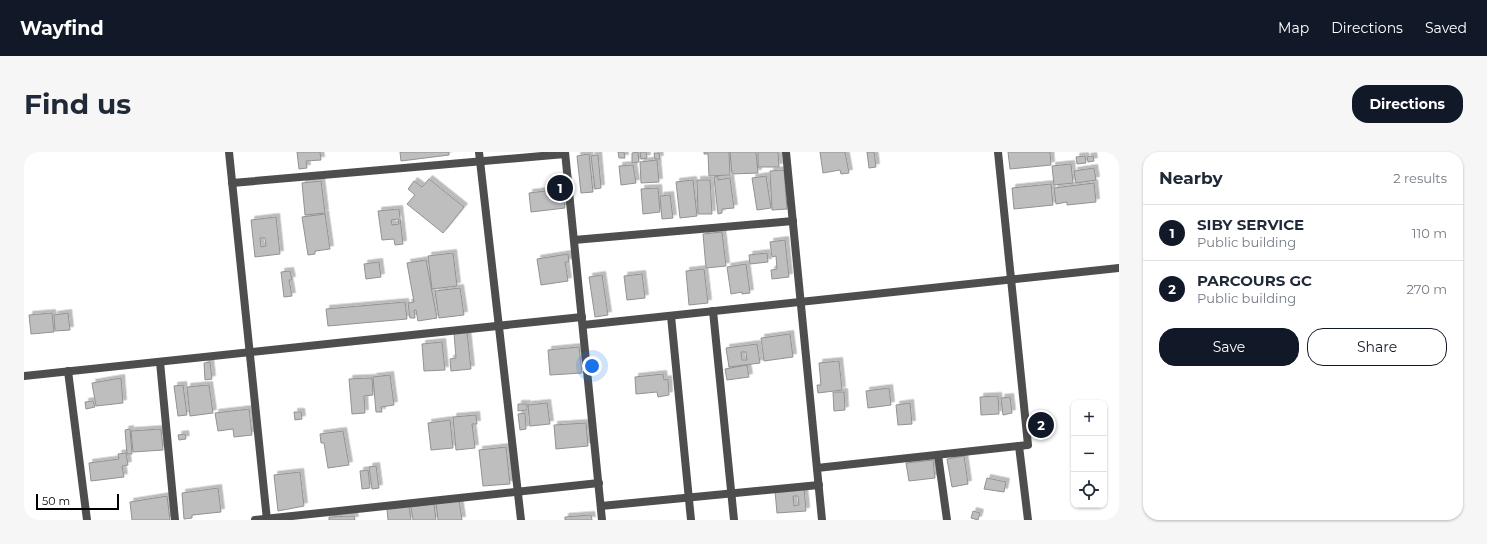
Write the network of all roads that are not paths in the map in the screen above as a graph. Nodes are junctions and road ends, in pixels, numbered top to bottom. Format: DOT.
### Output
graph roads {
  1 [pos="229,152"];
  2 [pos="479,152"];
  3 [pos="786,152"];
  4 [pos="998,152"];
  5 [pos="565,153"];
  6 [pos="480,161"];
  7 [pos="232,183"];
  8 [pos="793,221"];
  9 [pos="574,240"];
  10 [pos="1119,268"];
  11 [pos="1011,280"];
  12 [pos="801,302"];
  13 [pos="713,311"];
  14 [pos="671,316"];
  15 [pos="582,321"];
  16 [pos="499,326"];
  17 [pos="250,352"];
  18 [pos="160,362"];
  19 [pos="68,371"];
  20 [pos="24,376"];
  21 [pos="1019,446"];
  22 [pos="938,455"];
  23 [pos="817,468"];
  24 [pos="599,483"];
  25 [pos="819,485"];
  26 [pos="518,492"];
  27 [pos="731,493"];
  28 [pos="689,497"];
  29 [pos="601,506"];
  30 [pos="267,519"];
  31 [pos="87,520"];
  32 [pos="175,520"];
  33 [pos="256,520"];
  34 [pos="521,520"];
  35 [pos="602,520"];
  36 [pos="691,520"];
  37 [pos="734,520"];
  38 [pos="822,520"];
  39 [pos="947,520"];
  40 [pos="1028,520"];
  1 -- 7 [label="street"];
  2 -- 6 [label="street"];
  3 -- 8 [label="street"];
  4 -- 11 [label="street"];
  5 -- 6 [label="street"];
  5 -- 9 [label="street"];
  6 -- 7 [label="street"];
  6 -- 16 [label="street"];
  7 -- 17 [label="street"];
  8 -- 9 [label="street"];
  8 -- 12 [label="street"];
  9 -- 15 [label="street"];
  10 -- 11 [label="street"];
  11 -- 12 [label="street"];
  11 -- 21 [label="street"];
  12 -- 13 [label="street"];
  12 -- 23 [label="street"];
  13 -- 14 [label="street"];
  13 -- 27 [label="street"];
  14 -- 15 [label="street"];
  14 -- 28 [label="street"];
  15 -- 16 [label="street"];
  15 -- 24 [label="street"];
  16 -- 17 [label="street"];
  16 -- 26 [label="street"];
  17 -- 18 [label="street"];
  17 -- 30 [label="street"];
  18 -- 19 [label="street"];
  18 -- 32 [label="street"];
  19 -- 20 [label="street"];
  19 -- 31 [label="street"];
  21 -- 22 [label="street"];
  21 -- 40 [label="street"];
  22 -- 23 [label="street"];
  22 -- 39 [label="street"];
  23 -- 25 [label="street"];
  24 -- 26 [label="street"];
  24 -- 29 [label="street"];
  25 -- 27 [label="street"];
  25 -- 38 [label="street"];
  26 -- 30 [label="street"];
  26 -- 34 [label="street"];
  27 -- 28 [label="street"];
  27 -- 37 [label="street"];
  28 -- 29 [label="street"];
  28 -- 36 [label="street"];
  29 -- 35 [label="street"];
  30 -- 33 [label="street"];
}
